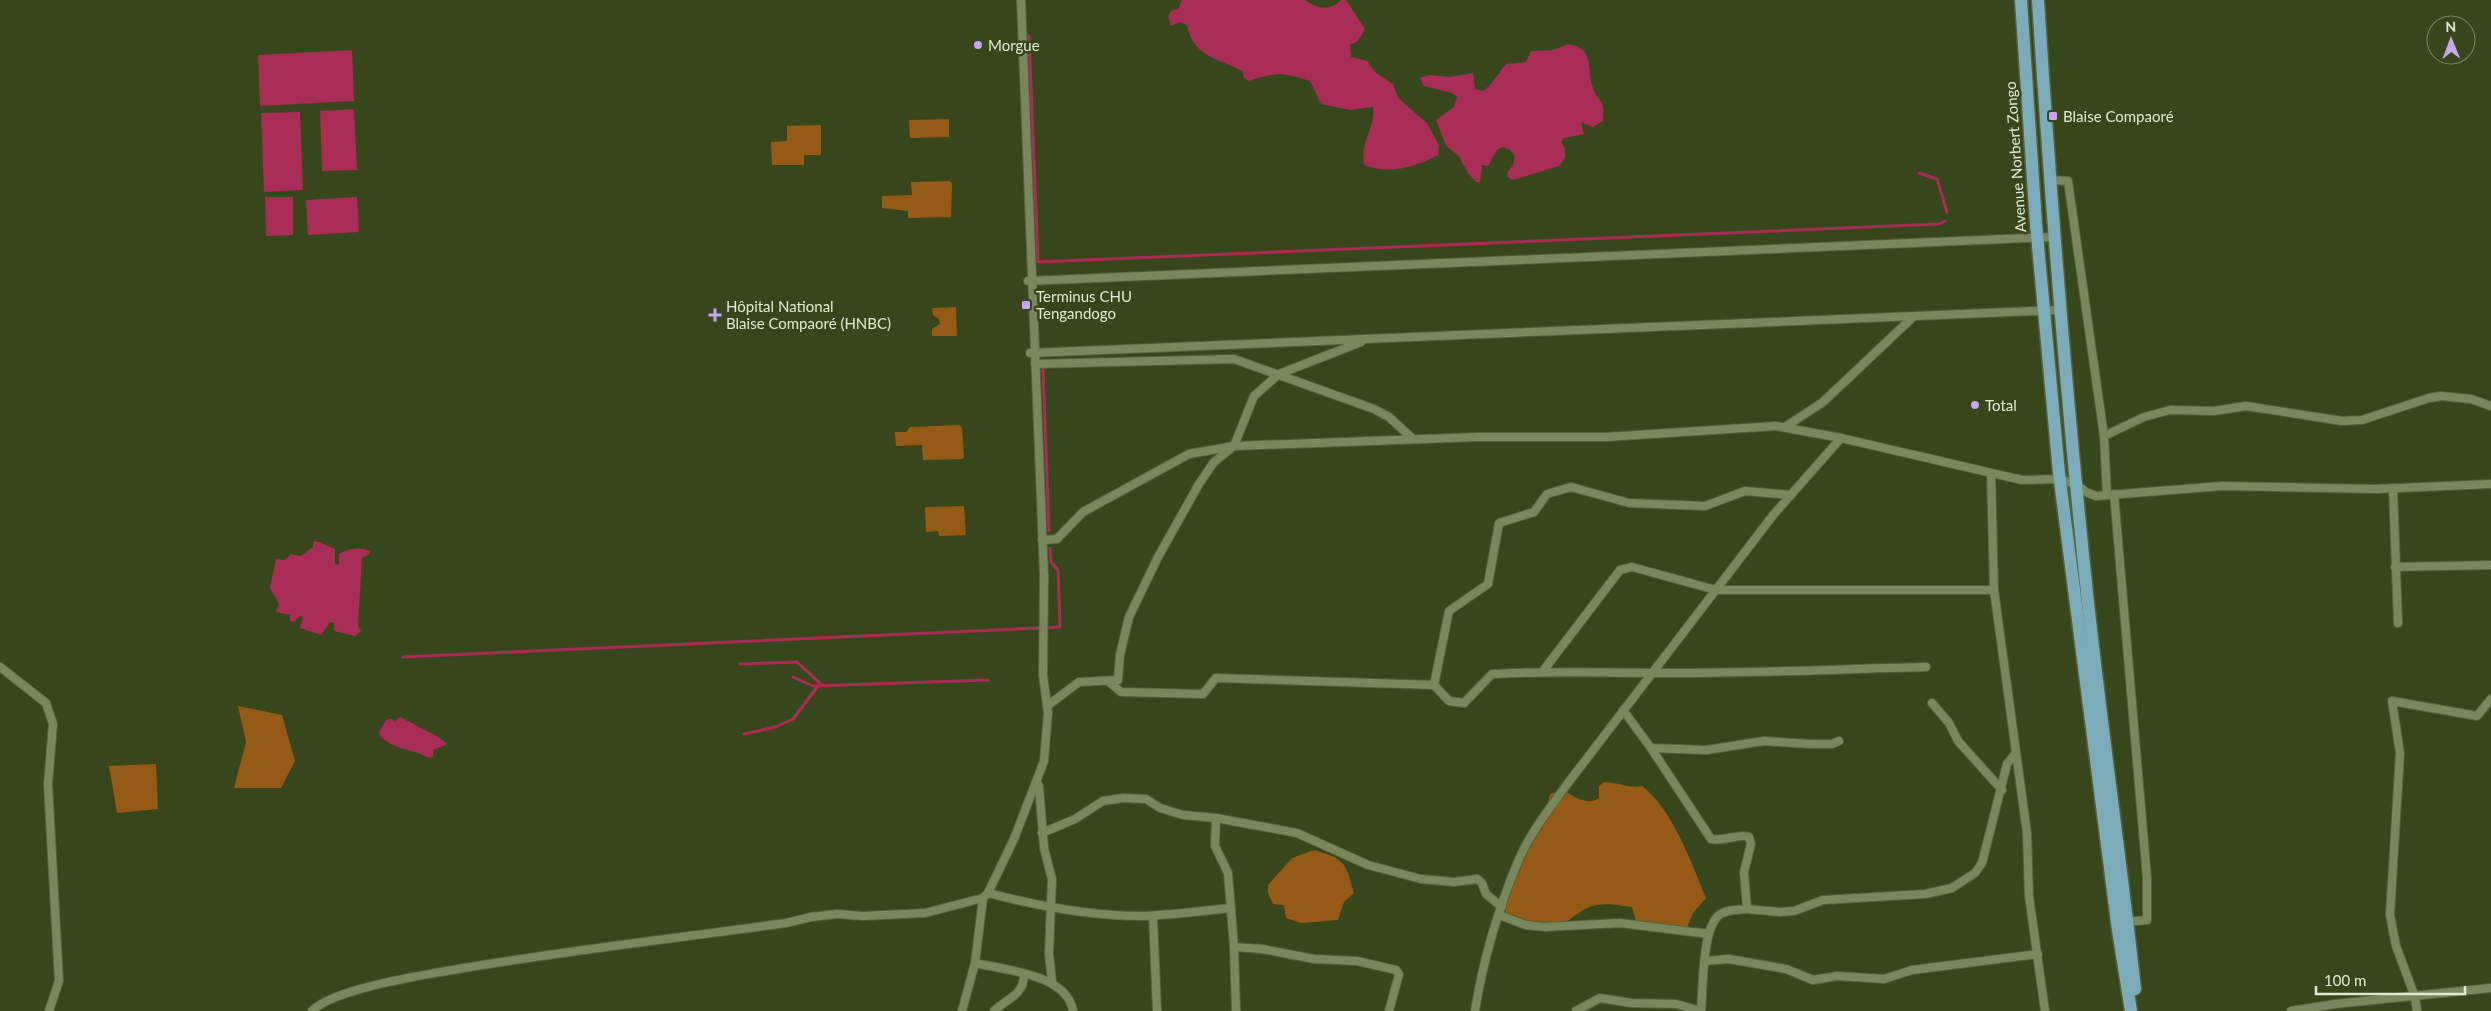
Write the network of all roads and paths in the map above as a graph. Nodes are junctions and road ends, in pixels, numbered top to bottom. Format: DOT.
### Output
graph roads {
  1 [pos="1021,0"];
  2 [pos="2021,0"];
  3 [pos="2038,0"];
  4 [pos="2049,180"];
  5 [pos="2053,237"];
  6 [pos="2037,238"];
  7 [pos="1029,281"];
  8 [pos="2059,310"];
  9 [pos="2044,311"];
  10 [pos="1913,317"];
  11 [pos="1367,340"];
  12 [pos="1032,353"];
  13 [pos="1035,364"];
  14 [pos="1279,374"];
  15 [pos="2491,406"];
  16 [pos="1785,427"];
  17 [pos="2104,436"];
  18 [pos="1841,438"];
  19 [pos="1413,439"];
  20 [pos="1234,446"];
  21 [pos="1991,473"];
  22 [pos="2060,479"];
  23 [pos="2491,484"];
  24 [pos="2077,485"];
  25 [pos="2393,488"];
  26 [pos="2110,494"];
  27 [pos="1791,495"];
  28 [pos="1042,540"];
  29 [pos="2491,565"];
  30 [pos="2395,567"];
  31 [pos="1716,590"];
  32 [pos="1994,590"];
  33 [pos="2398,623"];
  34 [pos="0,667"];
  35 [pos="1926,667"];
  36 [pos="1543,671"];
  37 [pos="1651,673"];
  38 [pos="1108,681"];
  39 [pos="1434,685"];
  40 [pos="2491,699"];
  41 [pos="1932,703"];
  42 [pos="1047,706"];
  43 [pos="1623,710"];
  44 [pos="1839,741"];
  45 [pos="1651,748"];
  46 [pos="2015,754"];
  47 [pos="1037,783"];
  48 [pos="2002,790"];
  49 [pos="1216,818"];
  50 [pos="1042,833"];
  51 [pos="986,896"];
  52 [pos="1053,907"];
  53 [pos="1230,908"];
  54 [pos="1747,909"];
  55 [pos="1500,911"];
  56 [pos="1153,916"];
  57 [pos="2128,922"];
  58 [pos="1708,934"];
  59 [pos="1234,947"];
  60 [pos="2038,954"];
  61 [pos="1705,961"];
  62 [pos="975,963"];
  63 [pos="1024,974"];
  64 [pos="1052,982"];
  65 [pos="2491,988"];
  66 [pos="2415,996"];
  67 [pos="49,1011"];
  68 [pos="312,1011"];
  69 [pos="962,1011"];
  70 [pos="994,1011"];
  71 [pos="1073,1011"];
  72 [pos="1157,1011"];
  73 [pos="1236,1011"];
  74 [pos="1388,1011"];
  75 [pos="1475,1011"];
  76 [pos="1576,1011"];
  77 [pos="1701,1011"];
  78 [pos="2045,1011"];
  79 [pos="2131,1011"];
  80 [pos="2138,1011"];
  81 [pos="2291,1011"];
  82 [pos="2417,1011"];
  1 -- 7 [label="street"];
  2 -- 6 [label="main road, Avenue Norbert Zongo"];
  3 -- 4 [label="main road"];
  4 -- 5 [label="main road"];
  4 -- 17 [label="street"];
  5 -- 6 [label="street"];
  5 -- 8 [label="main road"];
  6 -- 7 [label="street"];
  6 -- 9 [label="main road, Avenue Norbert Zongo"];
  7 -- 12 [label="street"];
  8 -- 9 [label="street"];
  8 -- 24 [label="main road"];
  9 -- 10 [label="street"];
  9 -- 22 [label="main road, Avenue Norbert Zongo"];
  10 -- 11 [label="street"];
  10 -- 16 [label="street"];
  11 -- 12 [label="street"];
  11 -- 14 [label="street"];
  12 -- 13 [label="street"];
  13 -- 14 [label="street"];
  13 -- 28 [label="street"];
  14 -- 19 [label="street"];
  14 -- 20 [label="street"];
  15 -- 17 [label="street"];
  16 -- 18 [label="street"];
  16 -- 19 [label="street"];
  17 -- 26 [label="street"];
  18 -- 21 [label="street"];
  18 -- 27 [label="street"];
  19 -- 20 [label="street"];
  20 -- 28 [label="street"];
  20 -- 38 [label="street"];
  21 -- 22 [label="street"];
  21 -- 32 [label="street"];
  22 -- 24 [label="street"];
  22 -- 79 [label="main road, Avenue Norbert Zongo"];
  23 -- 25 [label="street"];
  24 -- 26 [label="street"];
  24 -- 57 [label="main road"];
  25 -- 26 [label="street"];
  25 -- 30 [label="street"];
  26 -- 57 [label="street"];
  27 -- 31 [label="street"];
  27 -- 39 [label="street"];
  28 -- 42 [label="street"];
  29 -- 30 [label="street"];
  30 -- 33 [label="street"];
  31 -- 32 [label="street"];
  31 -- 36 [label="street"];
  31 -- 37 [label="street"];
  32 -- 46 [label="street"];
  34 -- 67 [label="street"];
  35 -- 37 [label="street"];
  36 -- 37 [label="street"];
  36 -- 39 [label="street"];
  37 -- 43 [label="street"];
  38 -- 39 [label="street"];
  38 -- 42 [label="street"];
  40 -- 66 [label="street"];
  41 -- 48 [label="street"];
  42 -- 47 [label="street"];
  43 -- 45 [label="street"];
  43 -- 55 [label="street"];
  44 -- 45 [label="street"];
  45 -- 54 [label="street"];
  46 -- 48 [label="street"];
  46 -- 60 [label="street"];
  47 -- 50 [label="street"];
  47 -- 51 [label="street"];
  48 -- 54 [label="street"];
  49 -- 50 [label="street"];
  49 -- 53 [label="street"];
  49 -- 55 [label="street"];
  50 -- 52 [label="street"];
  51 -- 52 [label="street"];
  51 -- 62 [label="street"];
  51 -- 68 [label="street"];
  52 -- 56 [label="street"];
  52 -- 64 [label="street"];
  53 -- 56 [label="street"];
  53 -- 59 [label="street"];
  54 -- 58 [label="street"];
  55 -- 58 [label="street"];
  55 -- 75 [label="street"];
  56 -- 72 [label="street"];
  57 -- 80 [label="main road"];
  58 -- 61 [label="street"];
  59 -- 73 [label="street"];
  59 -- 74 [label="street"];
  60 -- 61 [label="street"];
  60 -- 78 [label="street"];
  61 -- 77 [label="street"];
  62 -- 63 [label="street"];
  62 -- 69 [label="street"];
  63 -- 64 [label="street"];
  63 -- 70 [label="street"];
  64 -- 71 [label="street"];
  65 -- 66 [label="street"];
  66 -- 81 [label="street"];
  66 -- 82 [label="street"];
  76 -- 77 [label="street"];
}
